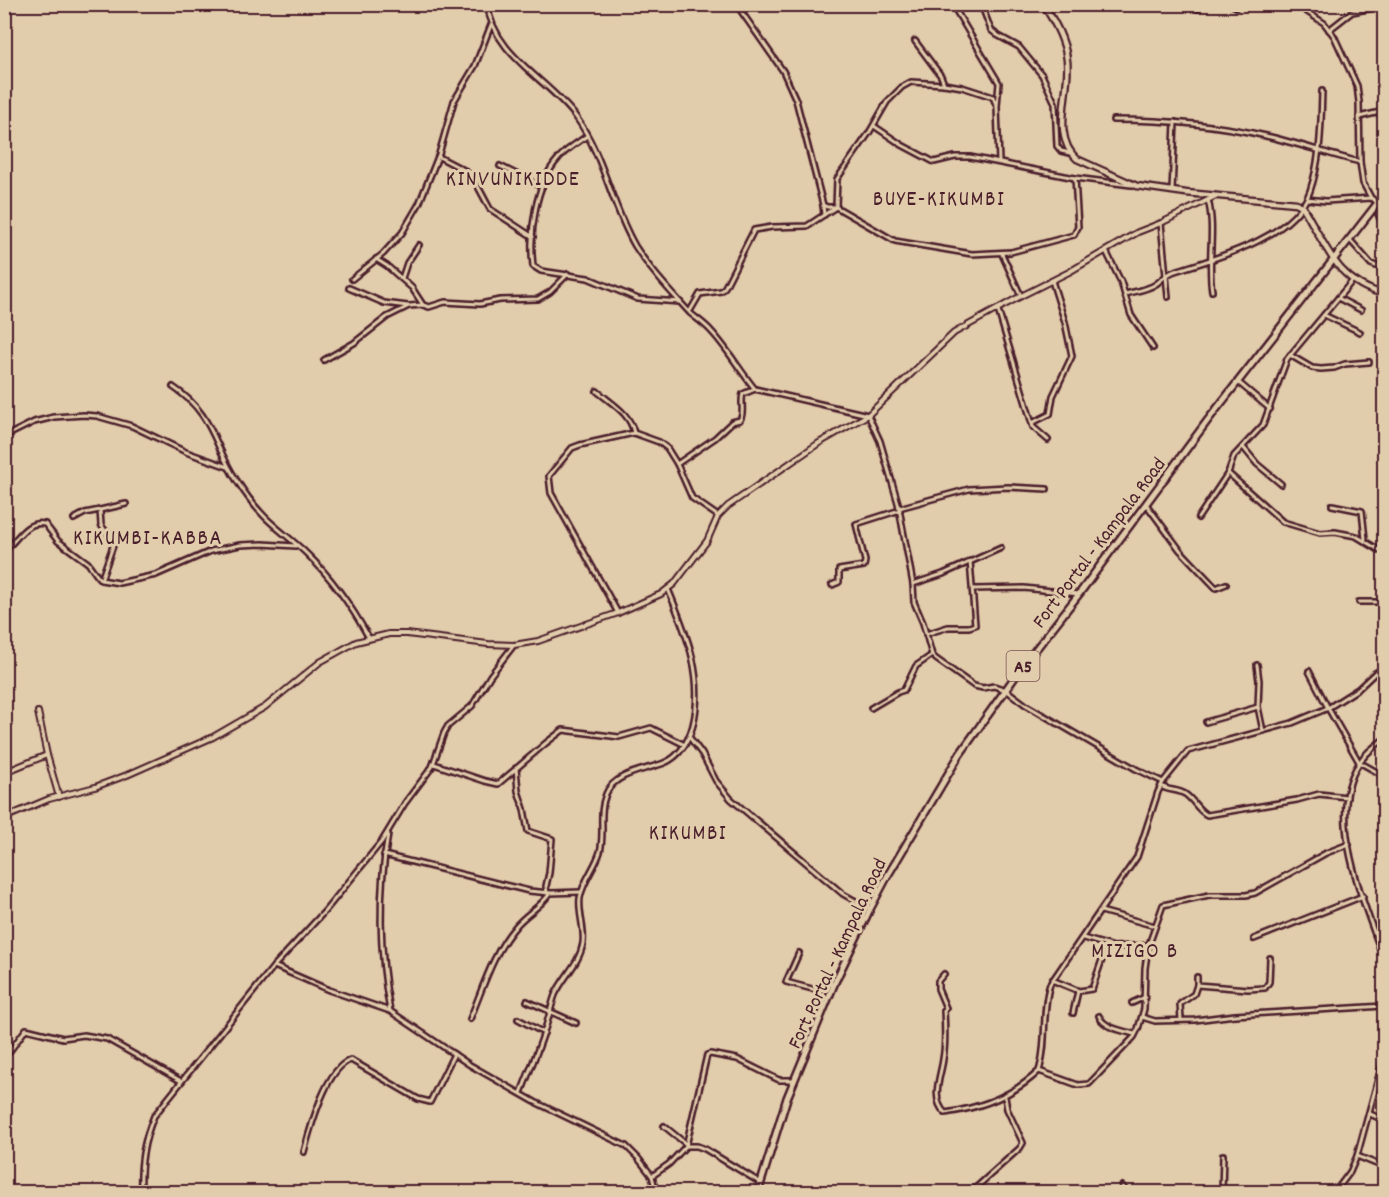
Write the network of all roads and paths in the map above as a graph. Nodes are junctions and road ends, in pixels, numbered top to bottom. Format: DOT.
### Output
graph roads {
  1 [pos="488,4"];
  2 [pos="736,4"];
  3 [pos="952,4"];
  4 [pos="981,4"];
  5 [pos="1043,4"];
  6 [pos="1230,4"];
  7 [pos="1295,4"];
  8 [pos="1302,6"];
  9 [pos="1384,6"];
  10 [pos="1236,7"];
  11 [pos="491,25"];
  12 [pos="1329,30"];
  13 [pos="915,41"];
  14 [pos="944,84"];
  15 [pos="1322,91"];
  16 [pos="997,108"];
  17 [pos="1384,111"];
  18 [pos="1359,117"];
  19 [pos="1113,120"];
  20 [pos="1175,122"];
  21 [pos="874,126"];
  22 [pos="588,136"];
  23 [pos="1318,151"];
  24 [pos="1070,153"];
  25 [pos="438,157"];
  26 [pos="999,162"];
  27 [pos="1359,162"];
  28 [pos="500,166"];
  29 [pos="1075,178"];
  30 [pos="1137,186"];
  31 [pos="542,187"];
  32 [pos="1172,191"];
  33 [pos="1217,195"];
  34 [pos="1371,198"];
  35 [pos="1383,199"];
  36 [pos="1208,200"];
  37 [pos="1306,200"];
  38 [pos="823,205"];
  39 [pos="1302,206"];
  40 [pos="836,207"];
  41 [pos="824,215"];
  42 [pos="1384,222"];
  43 [pos="1161,223"];
  44 [pos="533,237"];
  45 [pos="1350,240"];
  46 [pos="419,245"];
  47 [pos="1106,251"];
  48 [pos="1002,254"];
  49 [pos="376,259"];
  50 [pos="1211,259"];
  51 [pos="1333,261"];
  52 [pos="1384,269"];
  53 [pos="568,274"];
  54 [pos="1167,274"];
  55 [pos="402,278"];
  56 [pos="352,279"];
  57 [pos="1353,280"];
  58 [pos="1052,281"];
  59 [pos="349,288"];
  60 [pos="1212,291"];
  61 [pos="1125,294"];
  62 [pos="1384,294"];
  63 [pos="1021,296"];
  64 [pos="1168,297"];
  65 [pos="1338,298"];
  66 [pos="680,302"];
  67 [pos="423,305"];
  68 [pos="409,306"];
  69 [pos="998,310"];
  70 [pos="1361,310"];
  71 [pos="690,312"];
  72 [pos="1324,315"];
  73 [pos="1360,332"];
  74 [pos="1153,348"];
  75 [pos="1290,355"];
  76 [pos="324,360"];
  77 [pos="1369,362"];
  78 [pos="1238,382"];
  79 [pos="174,387"];
  80 [pos="755,389"];
  81 [pos="597,391"];
  82 [pos="1269,410"];
  83 [pos="868,415"];
  84 [pos="1032,423"];
  85 [pos="634,433"];
  86 [pos="4,437"];
  87 [pos="1048,440"];
  88 [pos="1243,447"];
  89 [pos="677,464"];
  90 [pos="229,467"];
  91 [pos="1228,473"];
  92 [pos="1281,484"];
  93 [pos="1047,489"];
  94 [pos="126,504"];
  95 [pos="1146,504"];
  96 [pos="1332,506"];
  97 [pos="900,509"];
  98 [pos="100,510"];
  99 [pos="718,516"];
  100 [pos="1198,518"];
  101 [pos="74,519"];
  102 [pos="1365,539"];
  103 [pos="296,546"];
  104 [pos="1000,548"];
  105 [pos="4,551"];
  106 [pos="1384,553"];
  107 [pos="970,561"];
  108 [pos="102,580"];
  109 [pos="913,584"];
  110 [pos="1226,584"];
  111 [pos="832,585"];
  112 [pos="668,589"];
  113 [pos="973,590"];
  114 [pos="1079,594"];
  115 [pos="1359,602"];
  116 [pos="1384,602"];
  117 [pos="618,613"];
  118 [pos="926,634"];
  119 [pos="369,639"];
  120 [pos="514,645"];
  121 [pos="932,655"];
  122 [pos="1257,665"];
  123 [pos="1384,668"];
  124 [pos="1309,671"];
  125 [pos="1006,690"];
  126 [pos="1258,707"];
  127 [pos="871,708"];
  128 [pos="1328,708"];
  129 [pos="38,712"];
  130 [pos="1206,722"];
  131 [pos="1263,731"];
  132 [pos="690,738"];
  133 [pos="1384,739"];
  134 [pos="685,745"];
  135 [pos="47,754"];
  136 [pos="1359,762"];
  137 [pos="434,764"];
  138 [pos="516,768"];
  139 [pos="10,770"];
  140 [pos="1384,776"];
  141 [pos="1162,784"];
  142 [pos="59,797"];
  143 [pos="1348,797"];
  144 [pos="4,818"];
  145 [pos="388,831"];
  146 [pos="1349,844"];
  147 [pos="384,855"];
  148 [pos="581,892"];
  149 [pos="548,893"];
  150 [pos="1363,896"];
  151 [pos="870,909"];
  152 [pos="1101,911"];
  153 [pos="1155,926"];
  154 [pos="1082,938"];
  155 [pos="1254,939"];
  156 [pos="1107,945"];
  157 [pos="1149,945"];
  158 [pos="799,953"];
  159 [pos="1270,958"];
  160 [pos="1384,960"];
  161 [pos="274,966"];
  162 [pos="944,975"];
  163 [pos="1197,977"];
  164 [pos="1052,980"];
  165 [pos="835,982"];
  166 [pos="1197,985"];
  167 [pos="1078,991"];
  168 [pos="1145,997"];
  169 [pos="527,1001"];
  170 [pos="1132,1003"];
  171 [pos="1384,1006"];
  172 [pos="390,1011"];
  173 [pos="550,1012"];
  174 [pos="1073,1012"];
  175 [pos="1099,1016"];
  176 [pos="1142,1017"];
  177 [pos="470,1019"];
  178 [pos="518,1019"];
  179 [pos="1181,1020"];
  180 [pos="576,1023"];
  181 [pos="544,1033"];
  182 [pos="1135,1034"];
  183 [pos="454,1054"];
  184 [pos="1384,1058"];
  185 [pos="4,1059"];
  186 [pos="1039,1071"];
  187 [pos="795,1080"];
  188 [pos="181,1081"];
  189 [pos="1377,1087"];
  190 [pos="1384,1090"];
  191 [pos="521,1093"];
  192 [pos="1005,1097"];
  193 [pos="1370,1114"];
  194 [pos="1384,1120"];
  195 [pos="664,1126"];
  196 [pos="686,1145"];
  197 [pos="304,1152"];
  198 [pos="1223,1155"];
  199 [pos="1357,1156"];
  200 [pos="1384,1167"];
  201 [pos="652,1176"];
  202 [pos="761,1183"];
  203 [pos="1122,1186"];
  204 [pos="141,1192"];
  205 [pos="656,1192"];
  206 [pos="758,1192"];
  207 [pos="971,1192"];
  208 [pos="1127,1192"];
  209 [pos="1222,1192"];
  210 [pos="1335,1192"];
  1 -- 11 [label="street"];
  2 -- 38 [label="street"];
  3 -- 16 [label="street"];
  4 -- 24 [label="street"];
  5 -- 24 [label="main road"];
  6 -- 10 [label="street"];
  7 -- 8 [label="street"];
  8 -- 12 [label="street"];
  9 -- 12 [label="street"];
  11 -- 22 [label="street"];
  11 -- 25 [label="street"];
  12 -- 18 [label="street"];
  13 -- 14 [label="street"];
  14 -- 16 [label="street"];
  14 -- 21 [label="street"];
  15 -- 23 [label="street"];
  16 -- 26 [label="street"];
  17 -- 18 [label="street"];
  18 -- 27 [label="street"];
  19 -- 20 [label="street"];
  20 -- 23 [label="street"];
  20 -- 32 [label="street"];
  21 -- 26 [label="street"];
  21 -- 40 [label="street"];
  22 -- 31 [label="street"];
  22 -- 66 [label="street"];
  23 -- 27 [label="street"];
  23 -- 37 [label="street"];
  24 -- 30 [label="main road"];
  25 -- 44 [label="street"];
  25 -- 49 [label="street"];
  26 -- 29 [label="street"];
  27 -- 34 [label="street"];
  28 -- 31 [label="street"];
  29 -- 30 [label="street"];
  29 -- 48 [label="street"];
  30 -- 32 [label="main road"];
  31 -- 44 [label="street"];
  32 -- 33 [label="main road"];
  33 -- 36 [label="street"];
  33 -- 39 [label="main road"];
  34 -- 35 [label="street"];
  34 -- 37 [label="street"];
  35 -- 42 [label="street"];
  35 -- 45 [label="main road, Fort Portal - Kampala Road / A5"];
  36 -- 43 [label="street"];
  36 -- 50 [label="street"];
  37 -- 39 [label="street"];
  38 -- 40 [label="street"];
  38 -- 41 [label="street"];
  39 -- 50 [label="street"];
  39 -- 51 [label="main road"];
  40 -- 41 [label="street"];
  40 -- 48 [label="street"];
  41 -- 71 [label="street"];
  43 -- 47 [label="street"];
  43 -- 54 [label="street"];
  44 -- 53 [label="street"];
  45 -- 51 [label="main road, Fort Portal - Kampala Road / A5"];
  45 -- 52 [label="street"];
  46 -- 55 [label="street"];
  47 -- 58 [label="street"];
  47 -- 61 [label="street"];
  48 -- 63 [label="street"];
  49 -- 55 [label="street"];
  49 -- 56 [label="street"];
  50 -- 54 [label="street"];
  50 -- 60 [label="street"];
  51 -- 57 [label="main road"];
  51 -- 78 [label="main road, Fort Portal - Kampala Road / A5"];
  53 -- 66 [label="street"];
  53 -- 67 [label="street"];
  54 -- 61 [label="street"];
  54 -- 64 [label="street"];
  55 -- 67 [label="street"];
  57 -- 62 [label="main road"];
  57 -- 65 [label="street"];
  58 -- 63 [label="street"];
  58 -- 84 [label="street"];
  59 -- 68 [label="street"];
  61 -- 74 [label="street"];
  63 -- 69 [label="street"];
  65 -- 70 [label="street"];
  65 -- 72 [label="street"];
  66 -- 71 [label="street"];
  67 -- 68 [label="street"];
  68 -- 76 [label="street"];
  69 -- 83 [label="street"];
  69 -- 84 [label="street"];
  71 -- 80 [label="street"];
  72 -- 73 [label="street"];
  72 -- 75 [label="street"];
  75 -- 77 [label="street"];
  75 -- 82 [label="street"];
  78 -- 82 [label="street"];
  78 -- 95 [label="main road, Fort Portal - Kampala Road / A5"];
  79 -- 90 [label="street"];
  80 -- 83 [label="street"];
  80 -- 89 [label="street"];
  81 -- 85 [label="street"];
  82 -- 88 [label="street"];
  83 -- 97 [label="street"];
  83 -- 99 [label="street"];
  84 -- 87 [label="street"];
  85 -- 89 [label="street"];
  85 -- 117 [label="street"];
  86 -- 90 [label="street"];
  88 -- 91 [label="street"];
  88 -- 92 [label="street"];
  89 -- 99 [label="street"];
  90 -- 103 [label="street"];
  91 -- 100 [label="street"];
  91 -- 102 [label="street"];
  93 -- 97 [label="street"];
  94 -- 98 [label="street"];
  95 -- 110 [label="street"];
  95 -- 114 [label="main road, Fort Portal - Kampala Road / A5"];
  96 -- 102 [label="street"];
  97 -- 109 [label="street"];
  97 -- 111 [label="street"];
  98 -- 101 [label="street"];
  98 -- 108 [label="street"];
  99 -- 112 [label="street"];
  102 -- 106 [label="street"];
  103 -- 108 [label="street"];
  103 -- 119 [label="street"];
  104 -- 107 [label="street"];
  105 -- 108 [label="street"];
  107 -- 109 [label="street"];
  107 -- 113 [label="street"];
  109 -- 118 [label="street"];
  112 -- 117 [label="street"];
  112 -- 132 [label="street"];
  113 -- 114 [label="street"];
  113 -- 118 [label="street"];
  114 -- 125 [label="main road, Fort Portal - Kampala Road / A5"];
  115 -- 116 [label="street"];
  117 -- 120 [label="street"];
  118 -- 121 [label="street"];
  119 -- 120 [label="street"];
  119 -- 142 [label="street"];
  120 -- 137 [label="street"];
  121 -- 125 [label="street"];
  121 -- 127 [label="street"];
  122 -- 126 [label="street"];
  123 -- 128 [label="street"];
  124 -- 128 [label="street"];
  125 -- 141 [label="street"];
  125 -- 151 [label="main road, Fort Portal - Kampala Road / A5"];
  126 -- 130 [label="street"];
  126 -- 131 [label="street"];
  128 -- 131 [label="street"];
  128 -- 136 [label="street"];
  129 -- 135 [label="street"];
  131 -- 141 [label="street"];
  132 -- 134 [label="street"];
  132 -- 151 [label="street"];
  133 -- 136 [label="street"];
  134 -- 138 [label="street"];
  134 -- 148 [label="street"];
  135 -- 139 [label="street"];
  135 -- 142 [label="street"];
  136 -- 140 [label="street"];
  136 -- 143 [label="street"];
  137 -- 138 [label="street"];
  137 -- 145 [label="street"];
  138 -- 149 [label="street"];
  141 -- 143 [label="street"];
  141 -- 152 [label="street"];
  142 -- 144 [label="street"];
  143 -- 146 [label="street"];
  145 -- 147 [label="street"];
  145 -- 161 [label="street"];
  146 -- 150 [label="street"];
  146 -- 153 [label="street"];
  147 -- 149 [label="street"];
  147 -- 172 [label="street"];
  148 -- 149 [label="street"];
  148 -- 173 [label="street"];
  149 -- 177 [label="street"];
  150 -- 155 [label="street"];
  150 -- 160 [label="street"];
  151 -- 165 [label="main road, Fort Portal - Kampala Road / A5"];
  152 -- 153 [label="street"];
  152 -- 154 [label="street"];
  153 -- 157 [label="street"];
  154 -- 156 [label="street"];
  154 -- 164 [label="street"];
  156 -- 157 [label="street"];
  156 -- 167 [label="street"];
  157 -- 168 [label="street"];
  158 -- 165 [label="street"];
  159 -- 166 [label="street"];
  161 -- 172 [label="street"];
  161 -- 188 [label="street"];
  162 -- 192 [label="street"];
  163 -- 166 [label="street"];
  164 -- 167 [label="street"];
  164 -- 186 [label="street"];
  165 -- 187 [label="main road, Fort Portal - Kampala Road / A5"];
  166 -- 179 [label="street"];
  167 -- 174 [label="street"];
  168 -- 170 [label="street"];
  168 -- 176 [label="street"];
  169 -- 173 [label="street"];
  171 -- 179 [label="street"];
  172 -- 183 [label="street"];
  173 -- 180 [label="street"];
  173 -- 181 [label="street"];
  175 -- 182 [label="street"];
  176 -- 179 [label="street"];
  176 -- 182 [label="street"];
  178 -- 181 [label="street"];
  181 -- 191 [label="street"];
  182 -- 186 [label="street"];
  183 -- 191 [label="street"];
  183 -- 197 [label="street"];
  184 -- 189 [label="street"];
  185 -- 188 [label="street"];
  186 -- 192 [label="street"];
  187 -- 196 [label="street"];
  187 -- 202 [label="main road, Fort Portal - Kampala Road / A5"];
  188 -- 204 [label="street"];
  189 -- 190 [label="street"];
  189 -- 193 [label="street"];
  191 -- 201 [label="street"];
  192 -- 207 [label="street"];
  193 -- 194 [label="street"];
  193 -- 199 [label="street"];
  195 -- 196 [label="street"];
  196 -- 201 [label="street"];
  196 -- 202 [label="street"];
  198 -- 209 [label="street"];
  199 -- 200 [label="street"];
  199 -- 210 [label="street"];
  201 -- 205 [label="street"];
  202 -- 206 [label="main road, Fort Portal - Kampala Road / A5"];
  203 -- 208 [label="street"];
}
